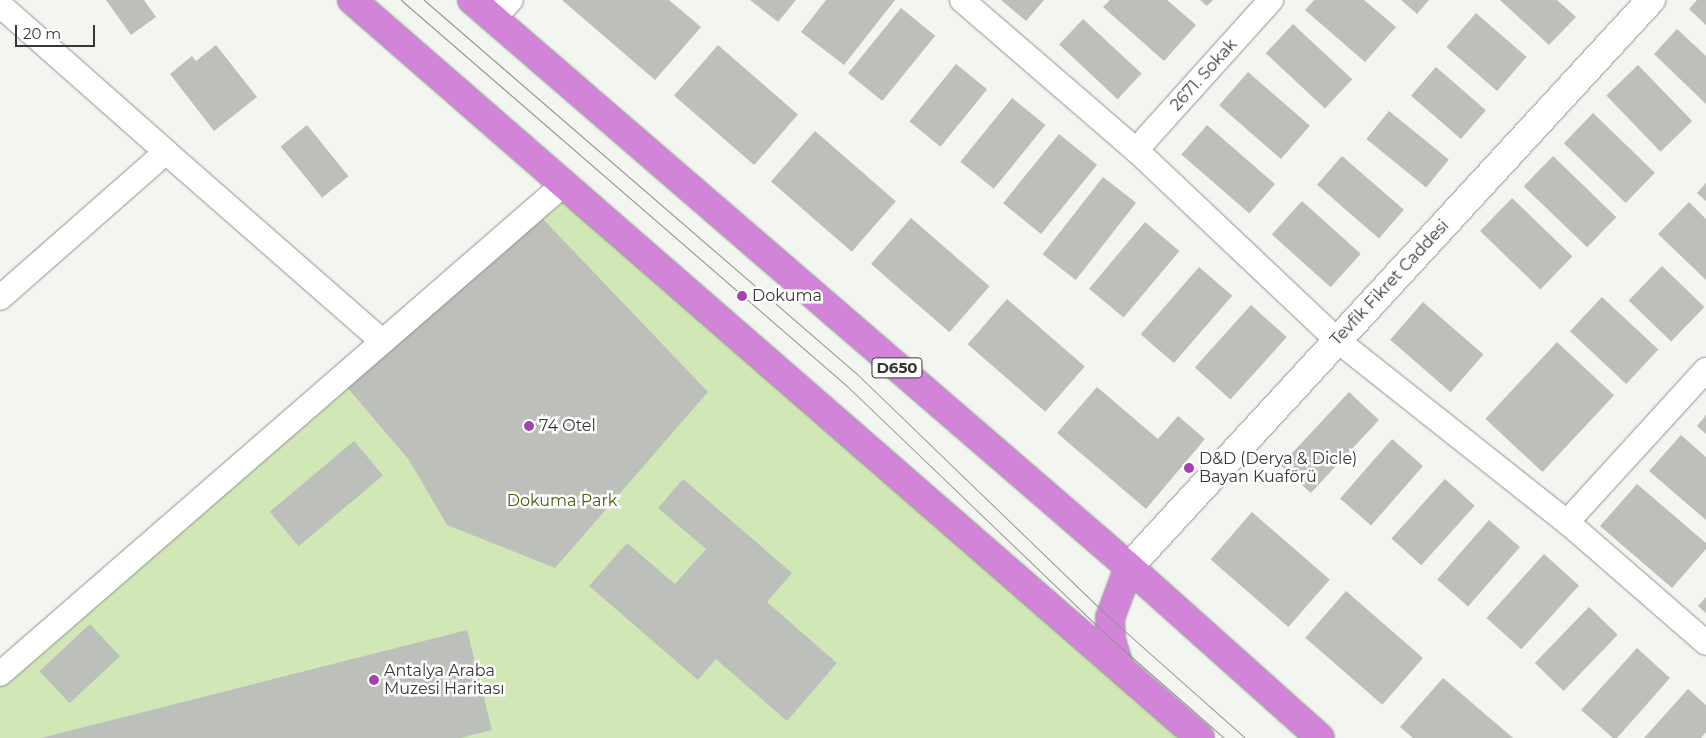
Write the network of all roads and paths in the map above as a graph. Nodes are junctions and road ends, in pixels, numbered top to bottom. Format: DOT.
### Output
graph roads {
  1 [pos="352,0"];
  2 [pos="472,0"];
  3 [pos="962,0"];
  4 [pos="1271,0"];
  5 [pos="1651,0"];
  6 [pos="0,5"];
  7 [pos="502,9"];
  8 [pos="1136,150"];
  9 [pos="166,152"];
  10 [pos="563,185"];
  11 [pos="0,298"];
  12 [pos="1337,340"];
  13 [pos="382,341"];
  14 [pos="1706,370"];
  15 [pos="1567,522"];
  16 [pos="1129,567"];
  17 [pos="1706,643"];
  18 [pos="1119,666"];
  19 [pos="0,674"];
  20 [pos="1200,738"];
  21 [pos="1320,738"];
  1 -- 10 [label="highway"];
  2 -- 7 [label="highway, D650"];
  3 -- 8 [label="street"];
  4 -- 8 [label="street, 2671. Sokak"];
  5 -- 12 [label="street, Tevfik Fikret Caddesi"];
  6 -- 9 [label="street"];
  7 -- 16 [label="highway, D650"];
  8 -- 12 [label="street"];
  9 -- 11 [label="street"];
  9 -- 13 [label="street"];
  10 -- 13 [label="street"];
  10 -- 18 [label="highway"];
  12 -- 15 [label="street"];
  12 -- 16 [label="street, Tevfik Fikret Caddesi"];
  13 -- 19 [label="street"];
  14 -- 15 [label="street"];
  15 -- 17 [label="street"];
  16 -- 18 [label="highway"];
  16 -- 21 [label="highway, D650"];
  18 -- 20 [label="highway"];
}
